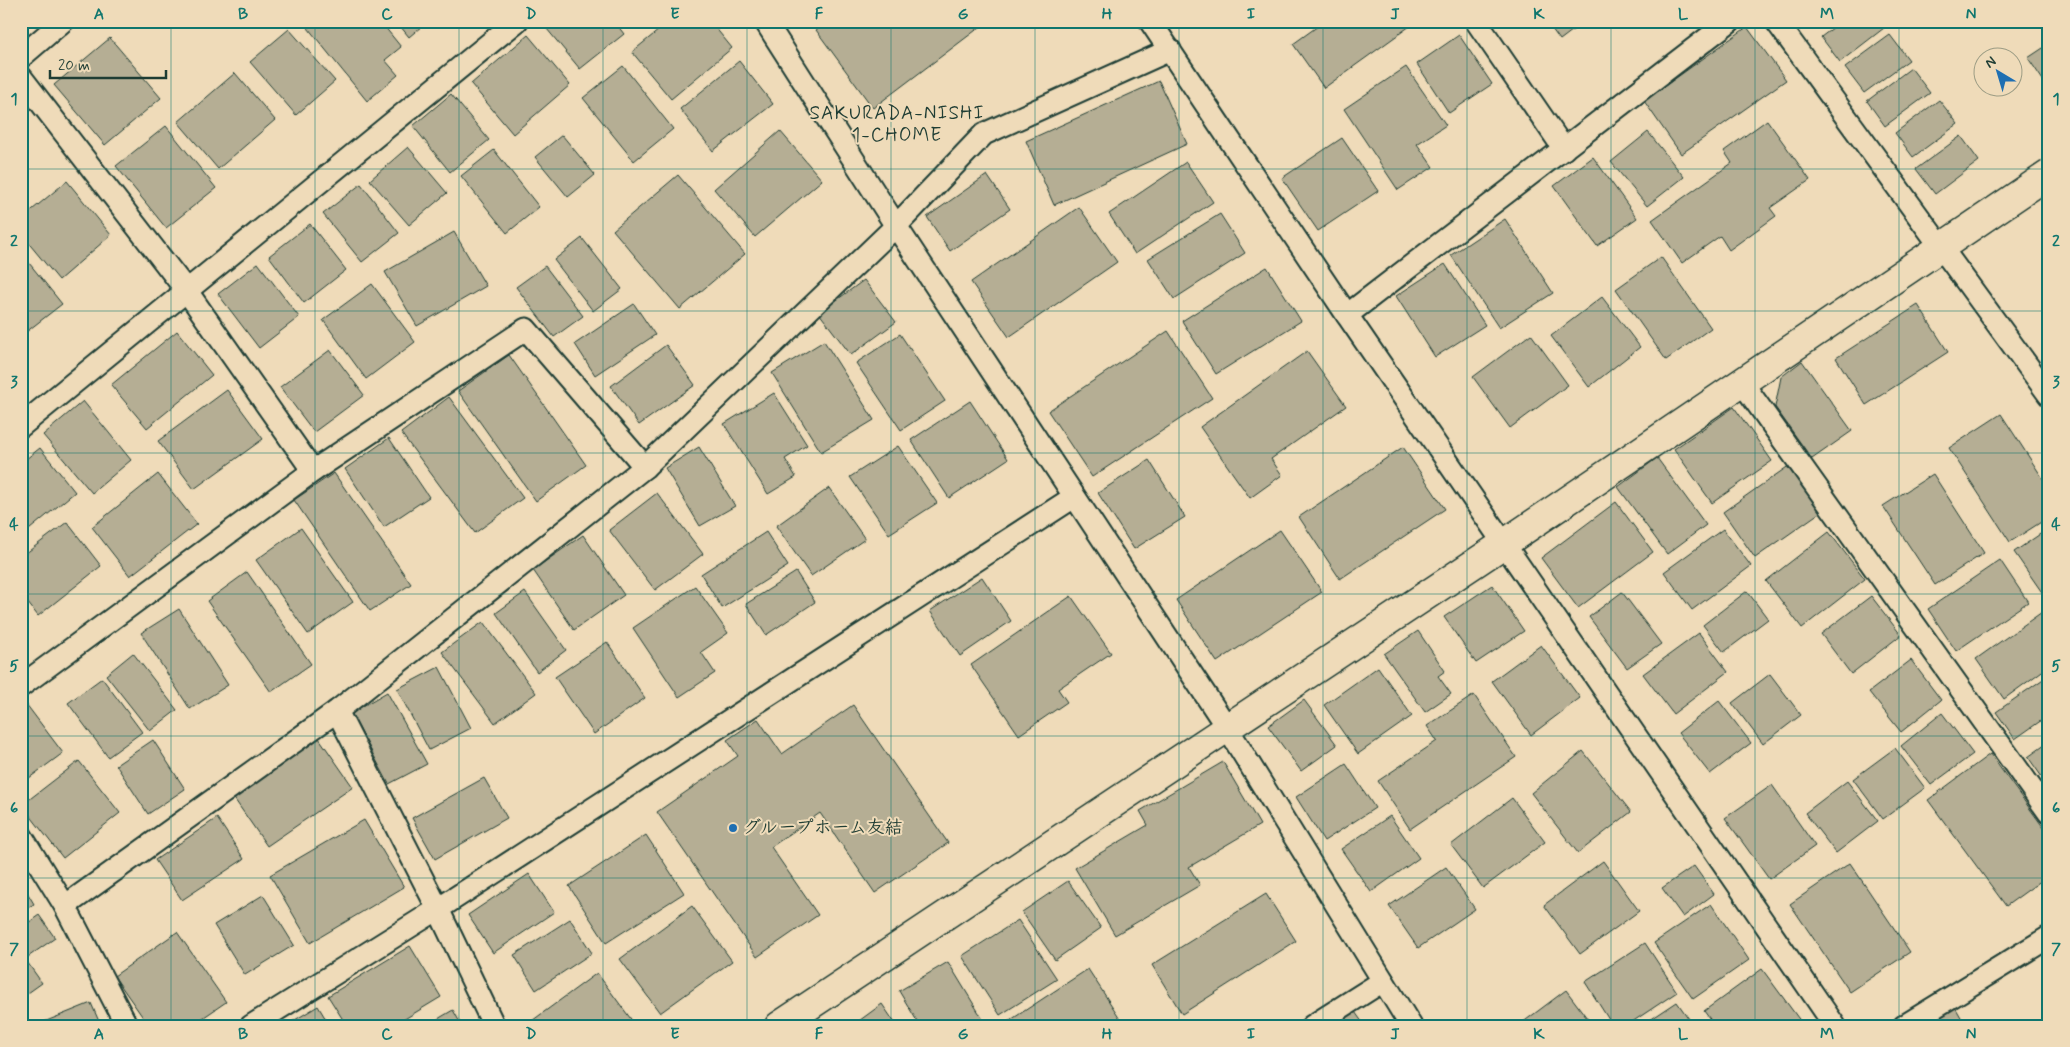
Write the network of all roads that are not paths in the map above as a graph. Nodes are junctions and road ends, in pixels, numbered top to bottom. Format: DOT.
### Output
graph roads {
  1 [pos="64,21"];
  2 [pos="516,21"];
  3 [pos="765,21"];
  4 [pos="1150,21"];
  5 [pos="1476,21"];
  6 [pos="1730,21"];
  7 [pos="1776,21"];
  8 [pos="1170,50"];
  9 [pos="21,57"];
  10 [pos="21,76"];
  11 [pos="1564,149"];
  12 [pos="2049,174"];
  13 [pos="896,226"];
  14 [pos="1941,246"];
  15 [pos="186,290"];
  16 [pos="1348,315"];
  17 [pos="1741,381"];
  18 [pos="2049,395"];
  19 [pos="21,426"];
  20 [pos="645,467"];
  21 [pos="313,471"];
  22 [pos="1074,497"];
  23 [pos="1505,543"];
  24 [pos="21,686"];
  25 [pos="337,711"];
  26 [pos="1226,726"];
  27 [pos="2049,813"];
  28 [pos="21,835"];
  29 [pos="65,906"];
  30 [pos="438,909"];
  31 [pos="2049,937"];
  32 [pos="1383,980"];
  33 [pos="127,1026"];
  34 [pos="251,1026"];
  35 [pos="494,1026"];
  36 [pos="779,1026"];
  37 [pos="1312,1026"];
  38 [pos="1412,1026"];
  39 [pos="1835,1026"];
  40 [pos="1904,1026"];
  1 -- 9 [label="lane"];
  2 -- 15 [label="lane"];
  3 -- 13 [label="lane"];
  4 -- 8 [label="lane"];
  5 -- 11 [label="lane"];
  6 -- 11 [label="lane"];
  7 -- 14 [label="lane"];
  8 -- 13 [label="lane"];
  8 -- 16 [label="lane"];
  10 -- 15 [label="lane"];
  11 -- 16 [label="lane"];
  12 -- 14 [label="street"];
  13 -- 20 [label="lane"];
  13 -- 22 [label="lane"];
  14 -- 17 [label="street"];
  14 -- 18 [label="lane"];
  15 -- 19 [label="lane"];
  15 -- 21 [label="lane"];
  16 -- 23 [label="lane"];
  17 -- 23 [label="street"];
  17 -- 27 [label="lane"];
  20 -- 21 [label="lane"];
  20 -- 25 [label="lane"];
  21 -- 24 [label="lane"];
  22 -- 26 [label="lane"];
  22 -- 30 [label="lane"];
  23 -- 26 [label="street"];
  23 -- 39 [label="lane"];
  25 -- 29 [label="lane"];
  25 -- 30 [label="lane"];
  26 -- 32 [label="lane"];
  26 -- 36 [label="street"];
  28 -- 29 [label="lane"];
  29 -- 33 [label="lane"];
  30 -- 34 [label="lane"];
  30 -- 35 [label="lane"];
  31 -- 40 [label="lane"];
  32 -- 37 [label="lane"];
  32 -- 38 [label="lane"];
}
